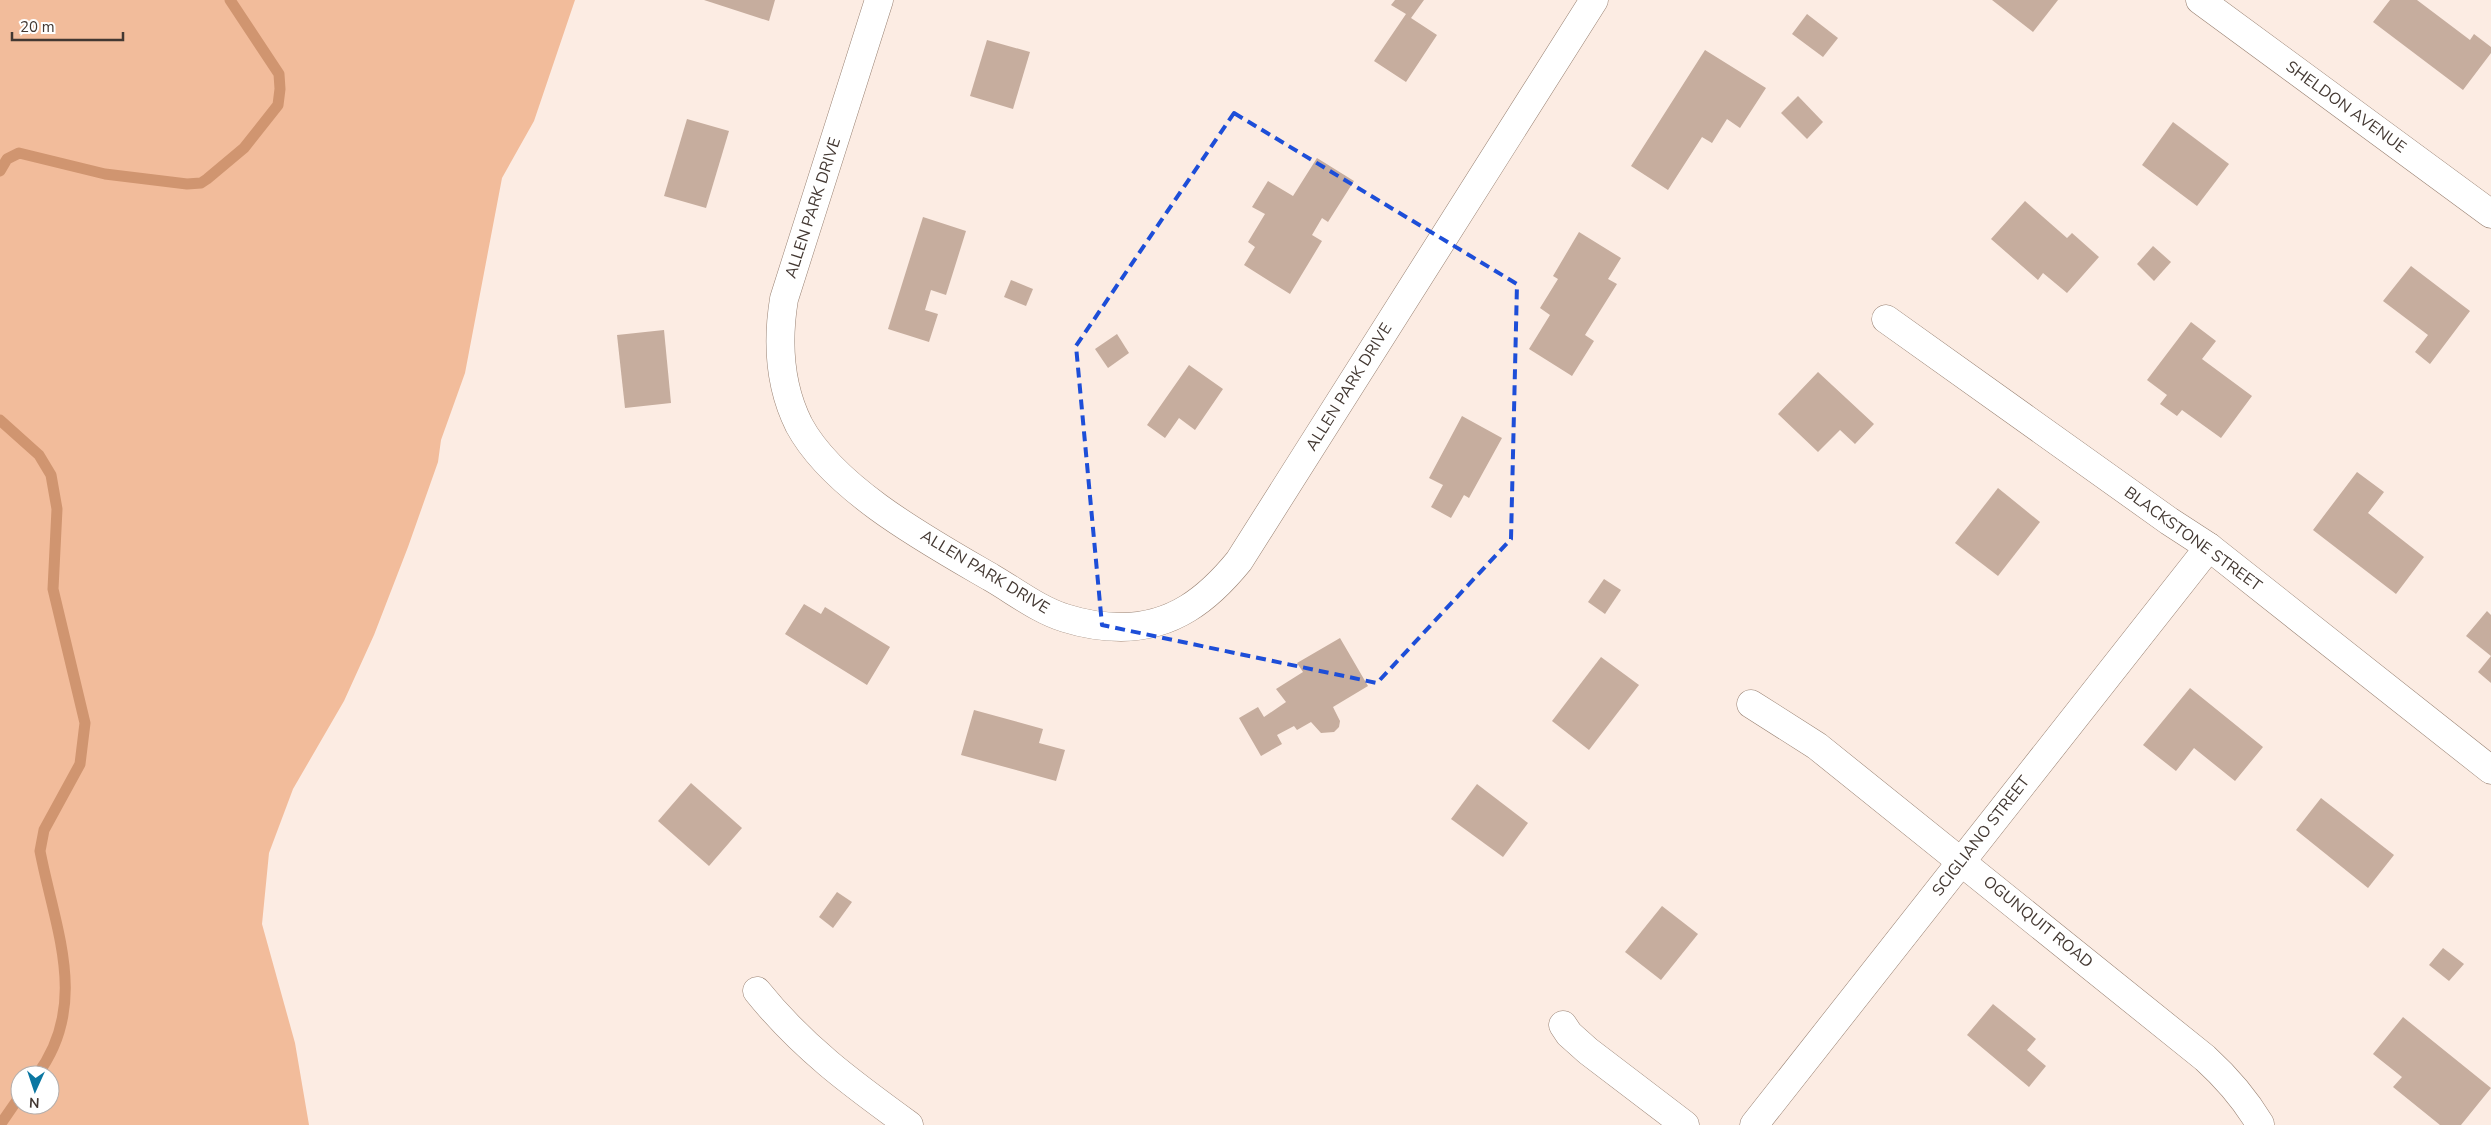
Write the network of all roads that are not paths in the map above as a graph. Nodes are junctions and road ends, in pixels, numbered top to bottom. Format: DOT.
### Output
graph roads {
  1 [pos="879,0"];
  2 [pos="1594,0"];
  3 [pos="2200,0"];
  4 [pos="2491,214"];
  5 [pos="1886,319"];
  6 [pos="2209,547"];
  7 [pos="1750,704"];
  8 [pos="2491,770"];
  9 [pos="1962,861"];
  10 [pos="757,991"];
  11 [pos="1563,1025"];
  12 [pos="2260,1124"];
  13 [pos="909,1125"];
  14 [pos="1684,1125"];
  15 [pos="1754,1125"];
  1 -- 2 [label="street, ALLEN PARK DRIVE"];
  3 -- 4 [label="street, SHELDON AVENUE"];
  5 -- 6 [label="street, BLACKSTONE STREET"];
  6 -- 8 [label="street, BLACKSTONE STREET"];
  6 -- 9 [label="street, SCIGLIANO STREET"];
  7 -- 9 [label="street, OGUNQUIT ROAD"];
  9 -- 12 [label="street, OGUNQUIT ROAD"];
  9 -- 15 [label="street, SCIGLIANO STREET"];
  10 -- 13 [label="street"];
  11 -- 14 [label="street"];
}
